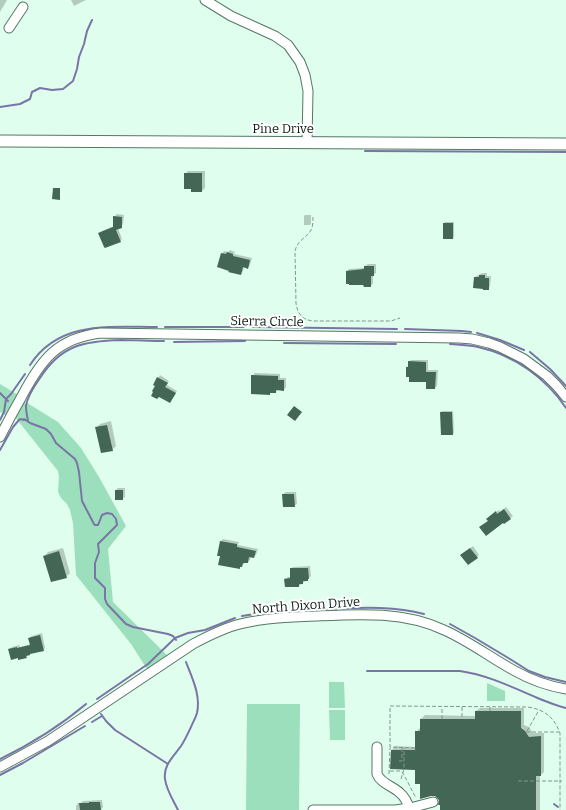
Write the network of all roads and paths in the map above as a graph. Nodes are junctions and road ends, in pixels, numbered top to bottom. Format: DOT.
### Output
graph roads {
  1 [pos="205,0"];
  2 [pos="23,6"];
  3 [pos="9,28"];
  4 [pos="0,141"];
  5 [pos="306,143"];
  6 [pos="566,144"];
  7 [pos="313,217"];
  8 [pos="400,318"];
  9 [pos="566,397"];
  10 [pos="0,437"];
  11 [pos="566,689"];
  12 [pos="442,706"];
  13 [pos="462,706"];
  14 [pos="477,706"];
  15 [pos="490,706"];
  16 [pos="540,710"];
  17 [pos="477,711"];
  18 [pos="490,711"];
  19 [pos="442,719"];
  20 [pos="462,719"];
  21 [pos="559,732"];
  22 [pos="376,746"];
  23 [pos="390,748"];
  24 [pos="403,748"];
  25 [pos="415,748"];
  26 [pos="399,761"];
  27 [pos="0,767"];
  28 [pos="403,773"];
  29 [pos="401,779"];
  30 [pos="518,781"];
  31 [pos="560,781"];
  32 [pos="562,781"];
  33 [pos="430,803"];
  34 [pos="410,809"];
  35 [pos="313,810"];
  36 [pos="560,810"];
  1 -- 5 [label="street"];
  2 -- 3 [label="street"];
  4 -- 5 [label="main road, Pine Drive"];
  5 -- 6 [label="main road, Pine Drive"];
  7 -- 8 [label="path"];
  9 -- 10 [label="street, Sierra Circle"];
  11 -- 27 [label="street, North Dixon Drive"];
  12 -- 13 [label="path"];
  12 -- 19 [label="path"];
  12 -- 23 [label="path"];
  13 -- 14 [label="path"];
  13 -- 20 [label="path"];
  14 -- 15 [label="path"];
  14 -- 17 [label="path"];
  15 -- 16 [label="path"];
  15 -- 18 [label="path"];
  16 -- 21 [label="path"];
  16 -- 21 [label="path"];
  21 -- 31 [label="path"];
  22 -- 34 [label="street"];
  23 -- 24 [label="path"];
  23 -- 28 [label="path"];
  24 -- 25 [label="path"];
  24 -- 26 [label="path"];
  24 -- 28 [label="path"];
  28 -- 29 [label="path"];
  28 -- 33 [label="path"];
  30 -- 31 [label="path"];
  31 -- 32 [label="path"];
  31 -- 36 [label="path"];
  33 -- 34 [label="street"];
  34 -- 35 [label="street"];
}
